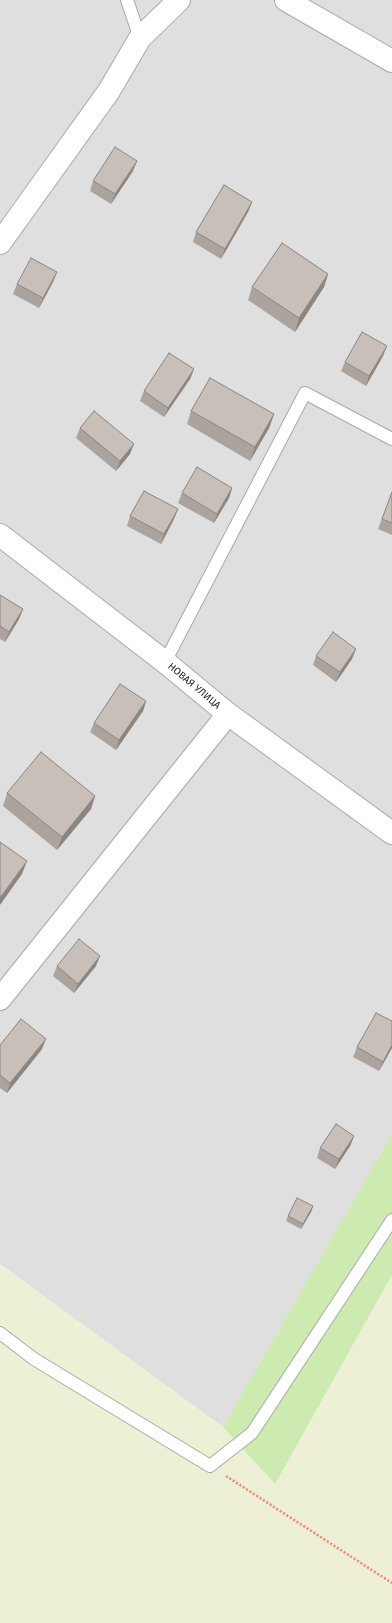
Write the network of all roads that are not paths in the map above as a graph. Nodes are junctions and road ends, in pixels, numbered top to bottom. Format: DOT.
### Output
graph roads {
  1 [pos="127,0"];
  2 [pos="180,0"];
  3 [pos="286,0"];
  4 [pos="140,38"];
  5 [pos="392,61"];
  6 [pos="0,243"];
  7 [pos="392,439"];
  8 [pos="0,535"];
  9 [pos="164,662"];
  10 [pos="228,714"];
  11 [pos="392,833"];
  12 [pos="0,998"];
  13 [pos="392,1220"];
  14 [pos="0,1333"];
  1 -- 4 [label="lane"];
  2 -- 4 [label="street"];
  3 -- 5 [label="street"];
  4 -- 6 [label="street"];
  7 -- 9 [label="lane"];
  8 -- 9 [label="street, НОВАЯ УЛИЦА"];
  9 -- 10 [label="street, НОВАЯ УЛИЦА"];
  10 -- 11 [label="street, НОВАЯ УЛИЦА"];
  10 -- 12 [label="street"];
  13 -- 14 [label="lane"];
}
